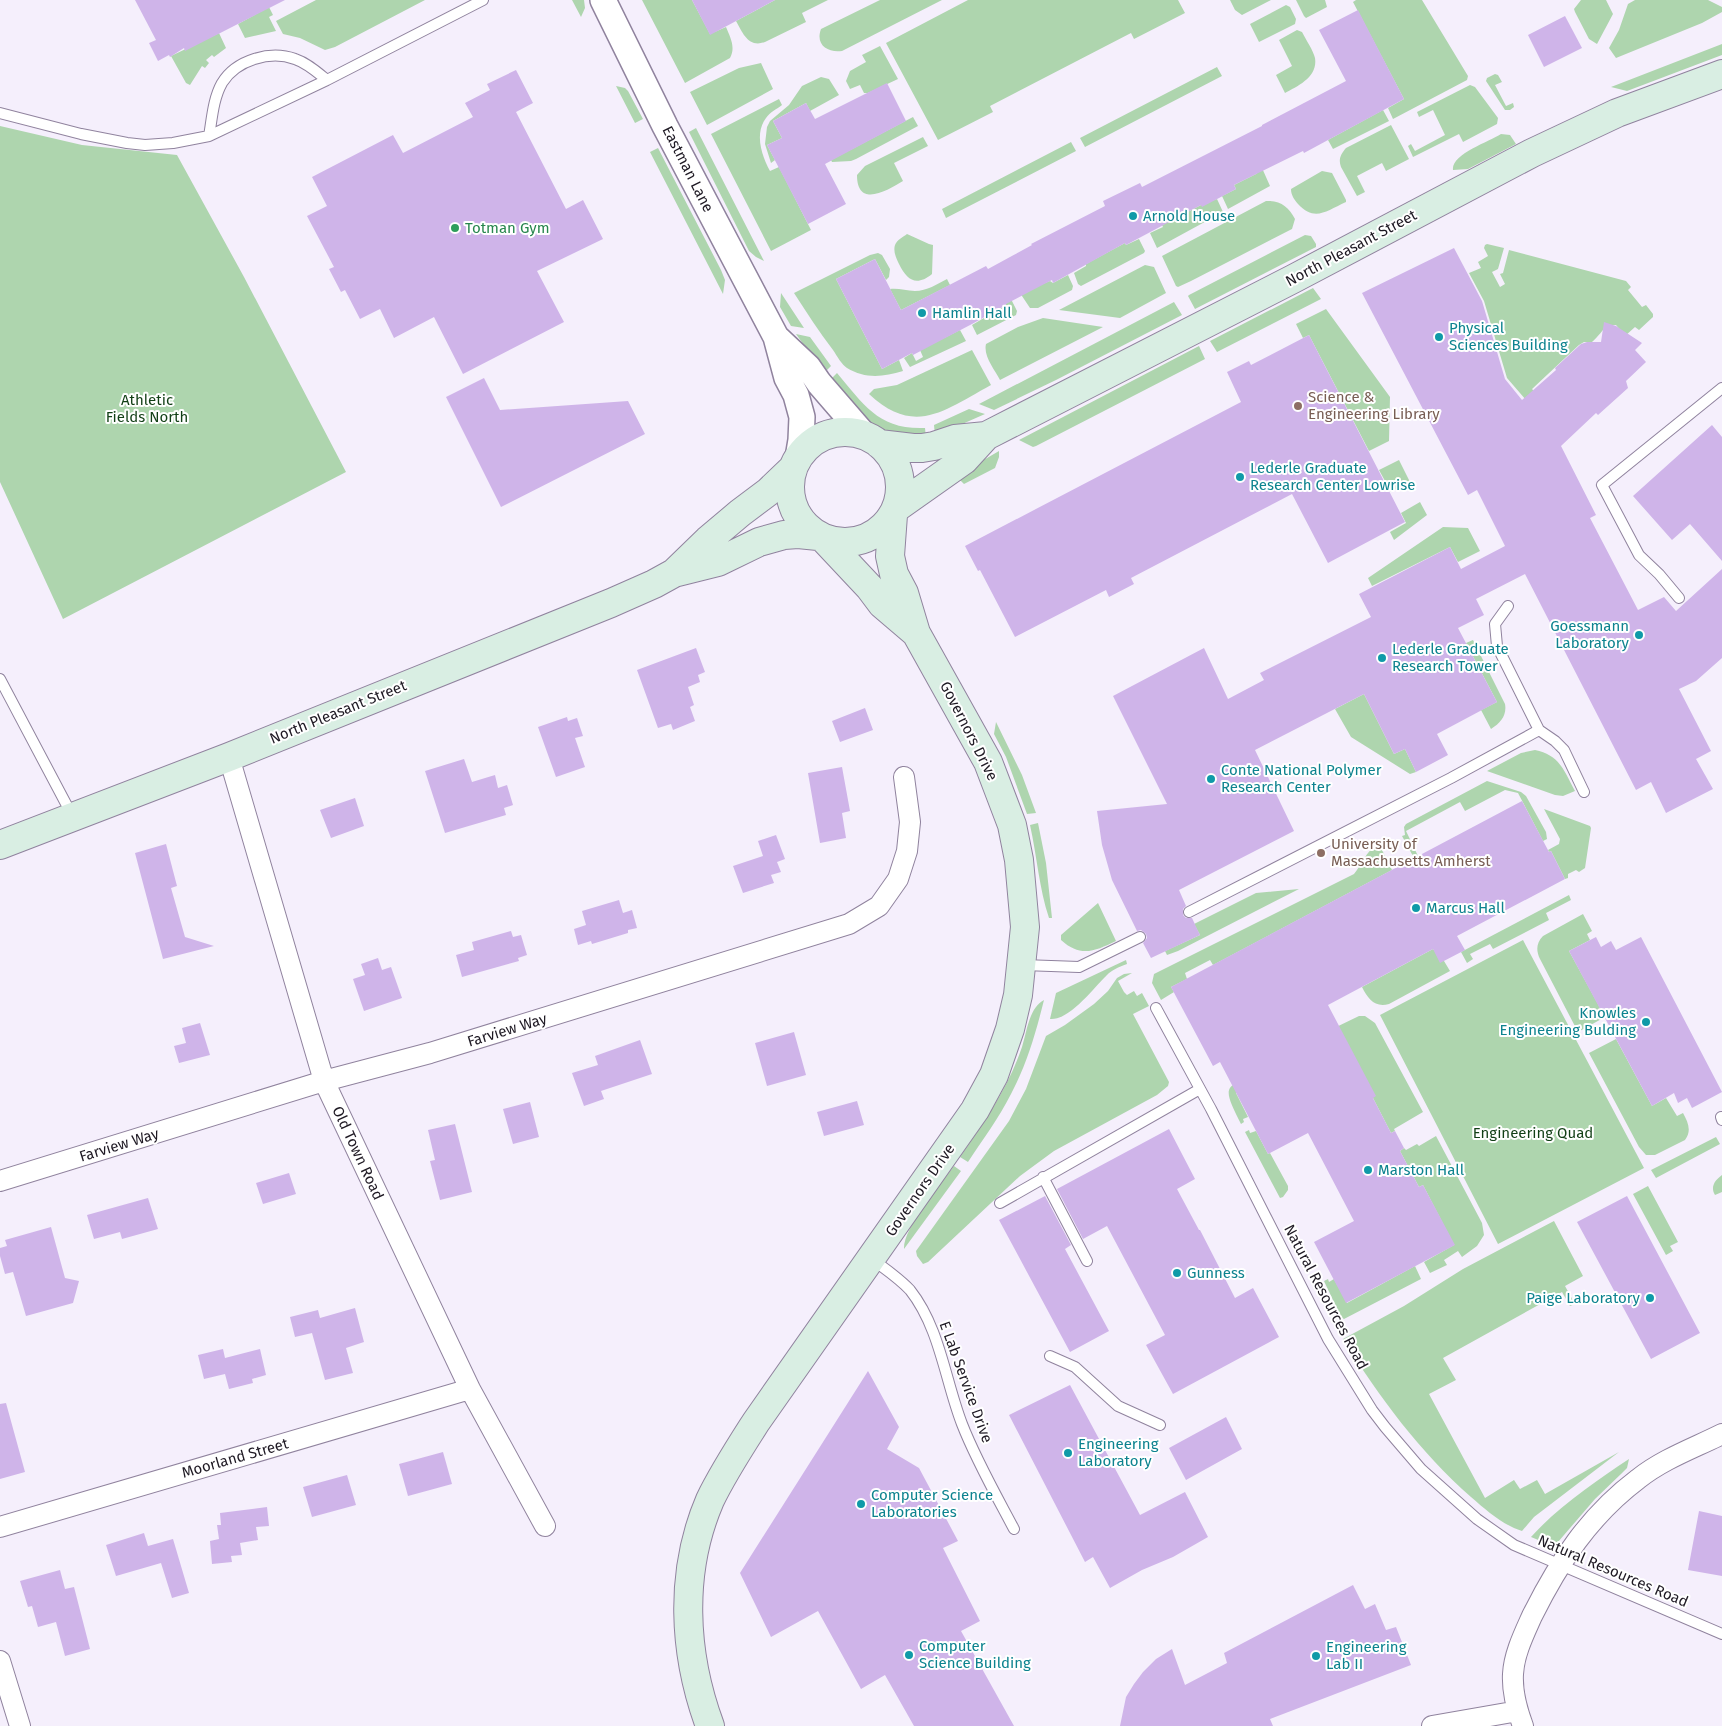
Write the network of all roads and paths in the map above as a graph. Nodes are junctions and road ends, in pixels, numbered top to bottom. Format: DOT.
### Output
graph roads {
  1 [pos="483,0"];
  2 [pos="603,0"];
  3 [pos="1722,74"];
  4 [pos="328,80"];
  5 [pos="0,102"];
  6 [pos="2,113"];
  7 [pos="209,136"];
  8 [pos="776,337"];
  9 [pos="1722,388"];
  10 [pos="986,436"];
  11 [pos="871,439"];
  12 [pos="796,463"];
  13 [pos="895,512"];
  14 [pos="821,537"];
  15 [pos="674,573"];
  16 [pos="1679,598"];
  17 [pos="1508,606"];
  18 [pos="916,633"];
  19 [pos="0,679"];
  20 [pos="1539,730"];
  21 [pos="229,757"];
  22 [pos="904,777"];
  23 [pos="1584,792"];
  24 [pos="74,818"];
  25 [pos="0,845"];
  26 [pos="1189,912"];
  27 [pos="1140,937"];
  28 [pos="1022,965"];
  29 [pos="1156,1008"];
  30 [pos="324,1081"];
  31 [pos="1200,1089"];
  32 [pos="1043,1177"];
  33 [pos="0,1181"];
  34 [pos="1000,1203"];
  35 [pos="871,1259"];
  36 [pos="1086,1261"];
  37 [pos="1050,1356"];
  38 [pos="470,1389"];
  39 [pos="1160,1425"];
  40 [pos="1722,1434"];
  41 [pos="545,1526"];
  42 [pos="0,1527"];
  43 [pos="1014,1529"];
  44 [pos="1559,1565"];
  45 [pos="1722,1634"];
  46 [pos="0,1661"];
  47 [pos="1520,1719"];
  48 [pos="20,1726"];
  49 [pos="710,1726"];
  50 [pos="1432,1726"];
  1 -- 4 [label="lane"];
  2 -- 8 [label="street, Eastman Lane"];
  3 -- 10 [label="main road, North Pleasant Street"];
  4 -- 7 [label="lane"];
  4 -- 7 [label="lane"];
  5 -- 6 [label="lane"];
  6 -- 7 [label="lane"];
  8 -- 11 [label="street, Eastman Lane"];
  8 -- 12 [label="street, Eastman Lane"];
  9 -- 16 [label="lane"];
  10 -- 11 [label="main road, North Pleasant Street"];
  10 -- 13 [label="main road, North Pleasant Street"];
  11 -- 12 [label="main road"];
  11 -- 13 [label="main road"];
  12 -- 14 [label="main road"];
  12 -- 15 [label="main road, North Pleasant Street"];
  13 -- 14 [label="main road"];
  13 -- 18 [label="main road, Governors Drive"];
  14 -- 15 [label="main road, North Pleasant Street"];
  14 -- 18 [label="main road, Governors Drive"];
  15 -- 21 [label="main road, North Pleasant Street"];
  17 -- 20 [label="lane"];
  18 -- 28 [label="main road, Governors Drive"];
  19 -- 24 [label="lane"];
  20 -- 23 [label="lane"];
  20 -- 26 [label="lane"];
  21 -- 24 [label="main road, North Pleasant Street"];
  21 -- 30 [label="street, Old Town Road"];
  22 -- 30 [label="street, Farview Way"];
  24 -- 25 [label="main road, North Pleasant Street"];
  27 -- 28 [label="lane"];
  28 -- 35 [label="main road, Governors Drive"];
  29 -- 31 [label="lane, Natural Resources Road"];
  30 -- 33 [label="street, Farview Way"];
  30 -- 38 [label="street, Old Town Road"];
  31 -- 32 [label="lane"];
  31 -- 44 [label="lane, Natural Resources Road"];
  32 -- 34 [label="lane"];
  32 -- 36 [label="lane"];
  35 -- 43 [label="lane, E Lab Service Drive"];
  35 -- 49 [label="main road, Governors Drive"];
  37 -- 39 [label="lane"];
  38 -- 41 [label="street, Old Town Road"];
  38 -- 42 [label="street, Moorland Street"];
  40 -- 44 [label="street"];
  44 -- 45 [label="lane, Natural Resources Road"];
  44 -- 47 [label="street"];
  46 -- 48 [label="street"];
  47 -- 50 [label="street"];
}
